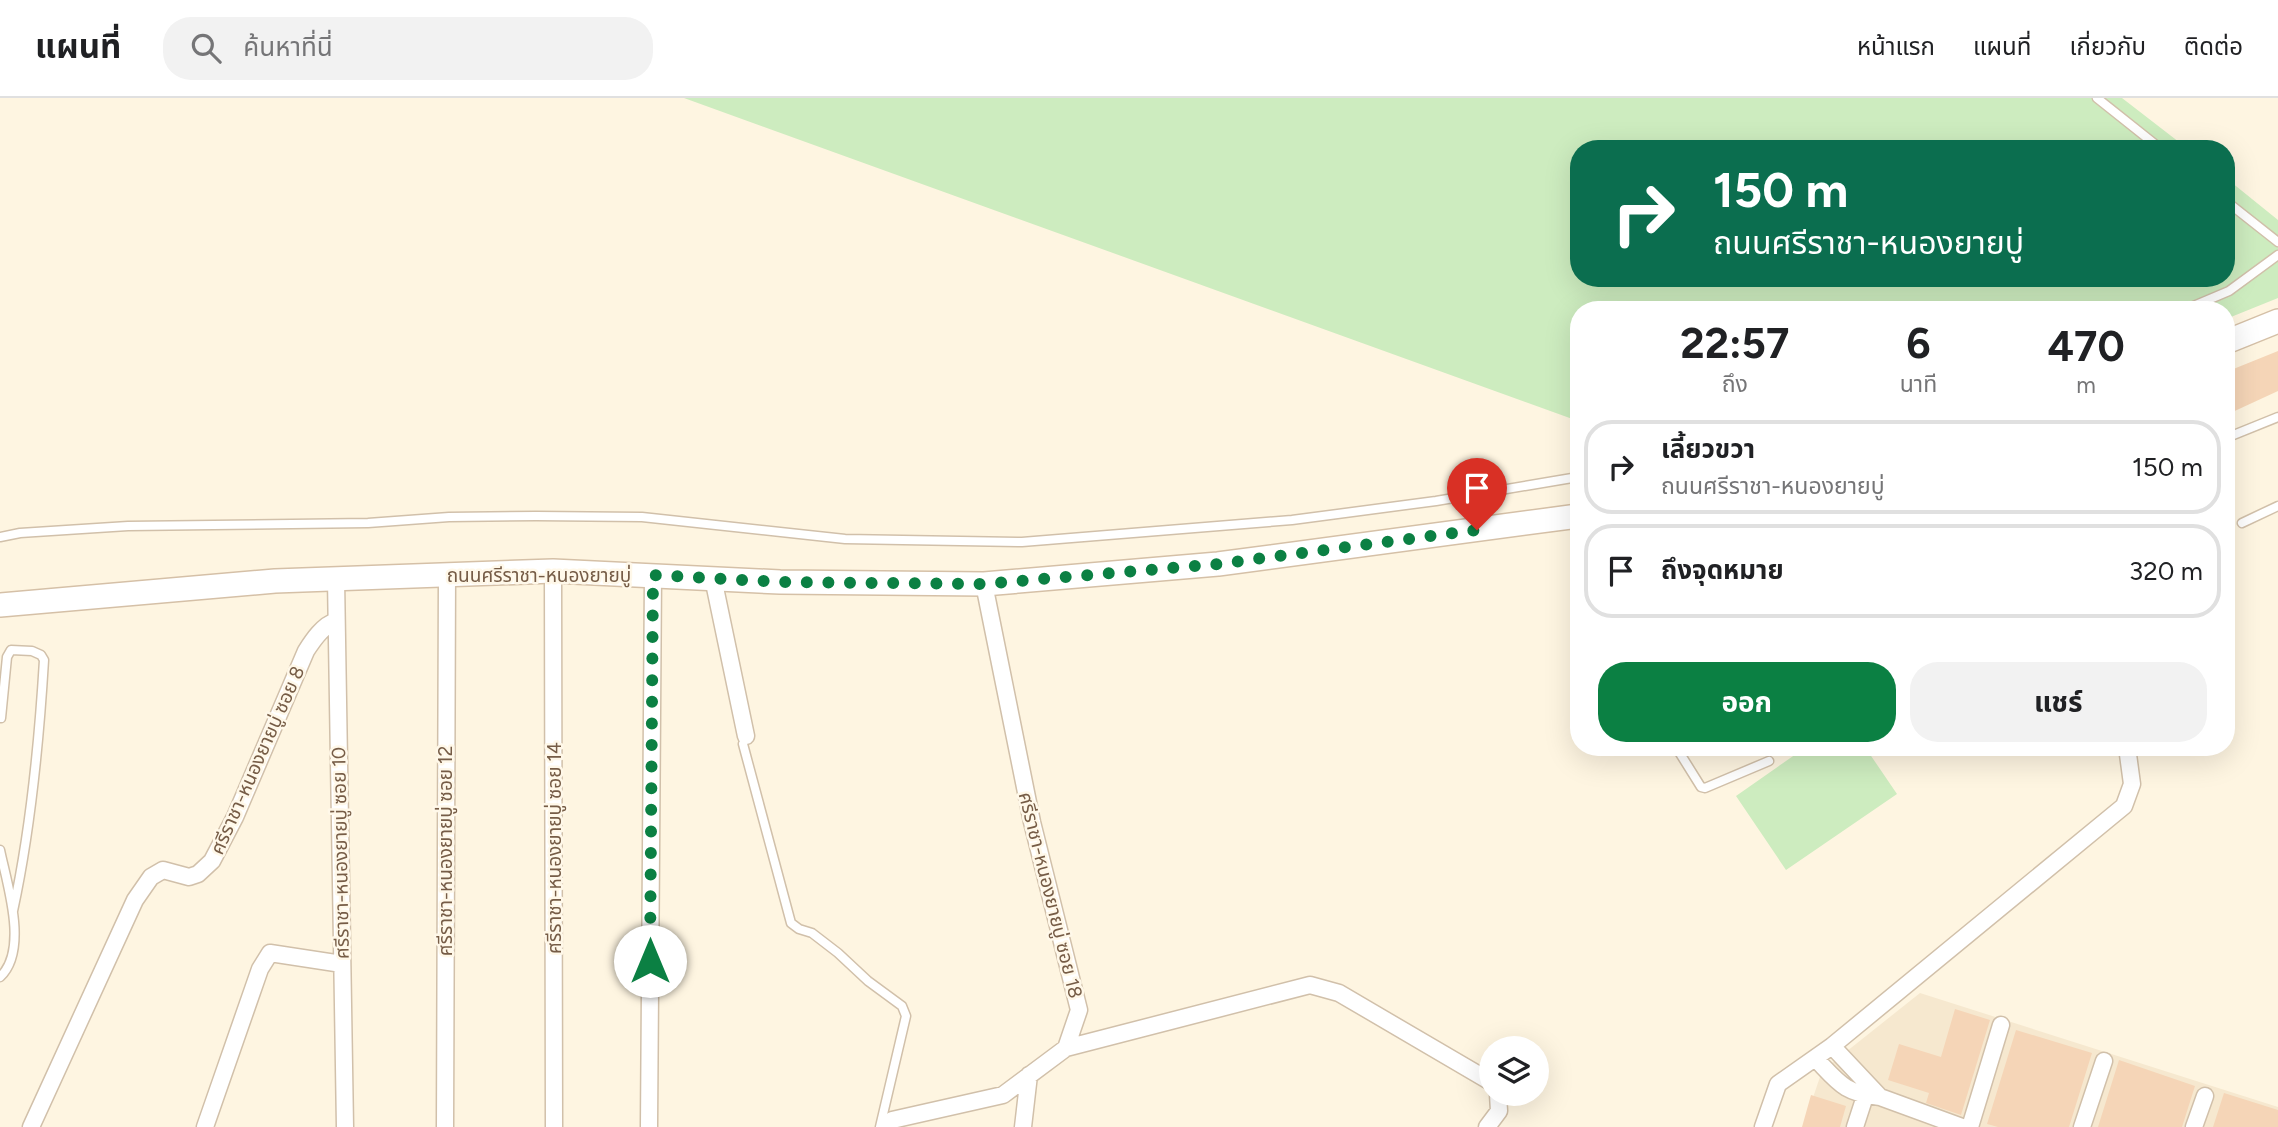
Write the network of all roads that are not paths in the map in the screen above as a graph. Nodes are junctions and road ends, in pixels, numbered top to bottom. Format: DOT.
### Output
graph roads {
  1 [pos="2097,98"];
  2 [pos="2150,140"];
  3 [pos="2235,208"];
  4 [pos="2278,242"];
  5 [pos="2278,256"];
  6 [pos="2235,287"];
  7 [pos="2235,287"];
  8 [pos="2205,301"];
  9 [pos="2278,321"];
  10 [pos="2235,338"];
  11 [pos="2278,417"];
  12 [pos="2235,434"];
  13 [pos="1570,478"];
  14 [pos="2278,506"];
  15 [pos="1570,517"];
  16 [pos="2242,523"];
  17 [pos="0,537"];
  18 [pos="554,570"];
  19 [pos="447,575"];
  20 [pos="653,575"];
  21 [pos="713,578"];
  22 [pos="335,579"];
  23 [pos="984,584"];
  24 [pos="0,605"];
  25 [pos="336,621"];
  26 [pos="1,718"];
  27 [pos="744,740"];
  28 [pos="1682,756"];
  29 [pos="2128,756"];
  30 [pos="1769,761"];
  31 [pos="0,850"];
  32 [pos="13,911"];
  33 [pos="342,964"];
  34 [pos="0,977"];
  35 [pos="2001,1025"];
  36 [pos="1832,1046"];
  37 [pos="1066,1048"];
  38 [pos="1816,1059"];
  39 [pos="2104,1060"];
  40 [pos="1029,1075"];
  41 [pos="1479,1075"];
  42 [pos="1871,1093"];
  43 [pos="2205,1096"];
  44 [pos="1499,1106"];
  45 [pos="554,1126"];
  46 [pos="31,1127"];
  47 [pos="205,1127"];
  48 [pos="345,1127"];
  49 [pos="445,1127"];
  50 [pos="649,1127"];
  51 [pos="880,1127"];
  52 [pos="886,1127"];
  53 [pos="1023,1127"];
  54 [pos="1487,1127"];
  55 [pos="1763,1127"];
  56 [pos="1855,1127"];
  57 [pos="1962,1127"];
  58 [pos="1970,1127"];
  59 [pos="2082,1127"];
  60 [pos="2194,1127"];
  1 -- 2 [label="lane"];
  3 -- 4 [label="lane"];
  5 -- 6 [label="lane"];
  7 -- 8 [label="lane"];
  9 -- 10 [label="main road"];
  11 -- 12 [label="lane"];
  13 -- 17 [label="lane"];
  14 -- 16 [label="lane"];
  15 -- 23 [label="main road, ถนนศรีราชา-หนองยายบู่"];
  18 -- 19 [label="main road, ถนนศรีราชา-หนองยายบู่"];
  18 -- 20 [label="main road, ถนนศรีราชา-หนองยายบู่"];
  18 -- 45 [label="street, ศรีราชา-หนองยายบู่ ซอย 14"];
  19 -- 22 [label="main road, ถนนศรีราชา-หนองยายบู่"];
  19 -- 49 [label="street, ศรีราชา-หนองยายบู่ ซอย 12"];
  20 -- 21 [label="main road, ถนนศรีราชา-หนองยายบู่"];
  20 -- 50 [label="street"];
  21 -- 23 [label="main road, ถนนศรีราชา-หนองยายบู่"];
  21 -- 27 [label="street"];
  22 -- 24 [label="main road, ถนนศรีราชา-หนองยายบู่"];
  22 -- 25 [label="street, ศรีราชา-หนองยายบู่ ซอย 10"];
  23 -- 37 [label="street, ศรีราชา-หนองยายบู่ ซอย 18"];
  25 -- 33 [label="street, ศรีราชา-หนองยายบู่ ซอย 10"];
  25 -- 46 [label="street, ศรีราชา-หนองยายบู่ ซอย 8"];
  26 -- 32 [label="lane"];
  27 -- 51 [label="lane"];
  28 -- 30 [label="lane"];
  29 -- 36 [label="street"];
  31 -- 32 [label="lane"];
  32 -- 34 [label="lane"];
  33 -- 47 [label="street"];
  33 -- 48 [label="street, ศรีราชา-หนองยายบู่ ซอย 10"];
  35 -- 58 [label="street"];
  36 -- 38 [label="street"];
  36 -- 42 [label="street"];
  37 -- 40 [label="street"];
  37 -- 41 [label="street"];
  38 -- 42 [label="street"];
  38 -- 55 [label="street"];
  39 -- 59 [label="street"];
  40 -- 52 [label="street"];
  40 -- 53 [label="street"];
  42 -- 56 [label="street"];
  42 -- 57 [label="street"];
  43 -- 60 [label="street"];
  44 -- 54 [label="street"];
}
